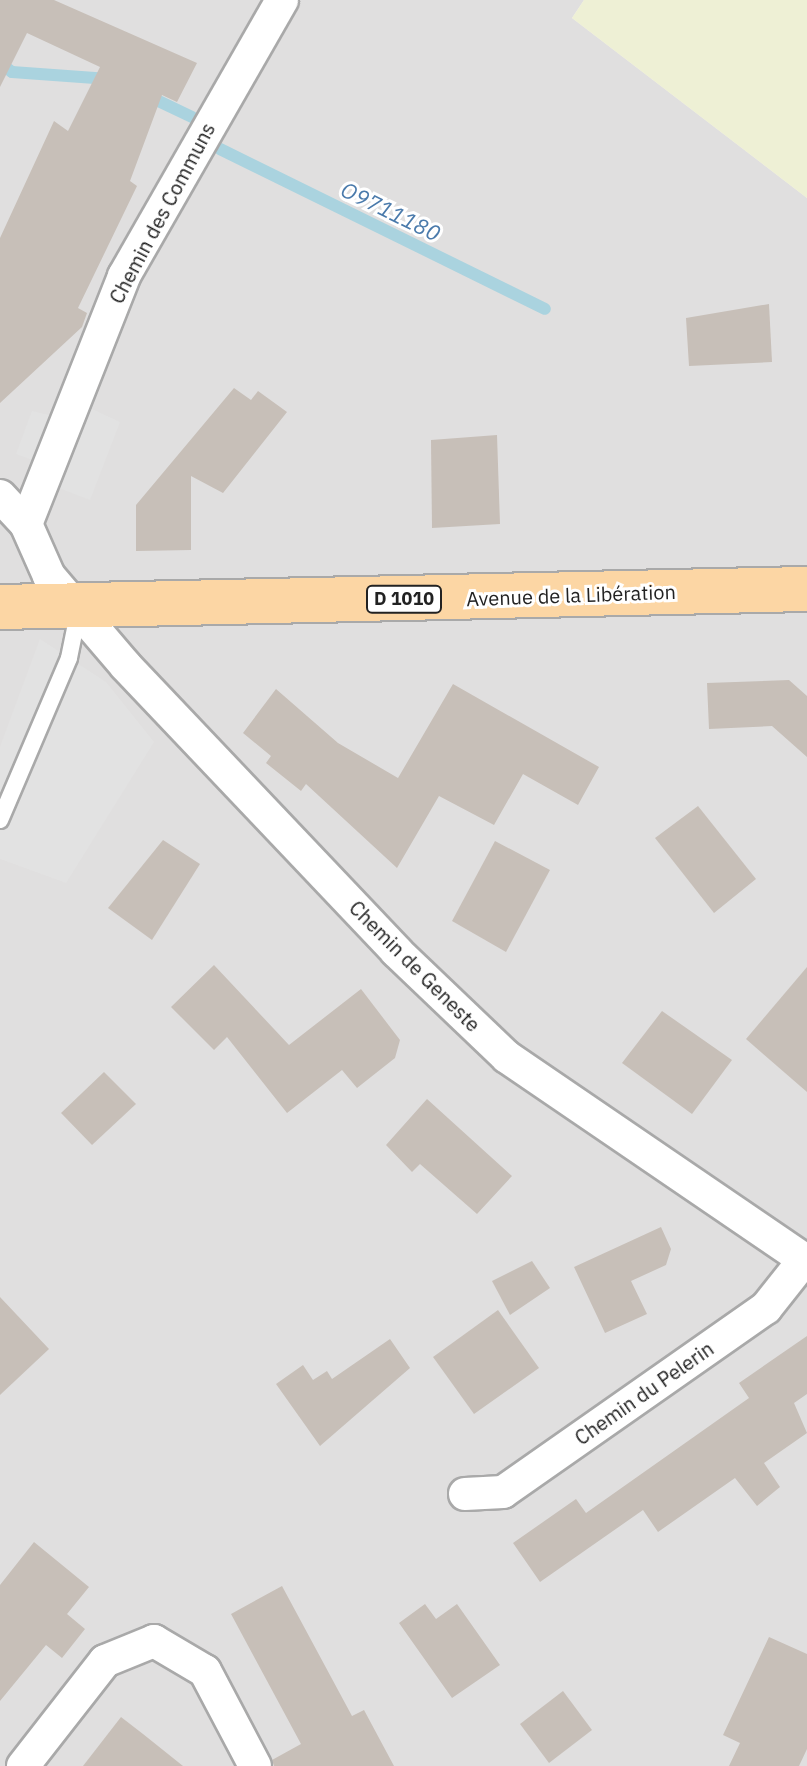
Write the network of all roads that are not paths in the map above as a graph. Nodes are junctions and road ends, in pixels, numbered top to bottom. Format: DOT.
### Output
graph roads {
  1 [pos="282,0"];
  2 [pos="0,496"];
  3 [pos="26,524"];
  4 [pos="807,589"];
  5 [pos="80,605"];
  6 [pos="0,607"];
  7 [pos="0,820"];
  8 [pos="806,1261"];
  9 [pos="465,1494"];
  10 [pos="23,1766"];
  11 [pos="255,1766"];
  1 -- 3 [label="street, Chemin des Communs"];
  2 -- 3 [label="street, Chemin de Geneste"];
  3 -- 5 [label="street, Chemin de Geneste"];
  4 -- 5 [label="main road, Avenue de la Libération / D 1010"];
  5 -- 6 [label="main road, Avenue de la Libération / D 1010"];
  5 -- 7 [label="lane"];
  5 -- 8 [label="street, Chemin de Geneste"];
  8 -- 9 [label="street, Chemin du Pelerin"];
  10 -- 11 [label="street"];
}
